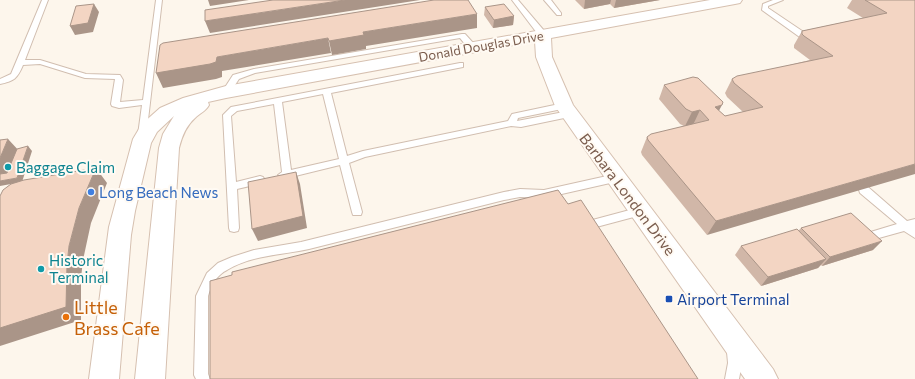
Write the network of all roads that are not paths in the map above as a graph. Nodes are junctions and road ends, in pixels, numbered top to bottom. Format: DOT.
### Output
graph roads {
  1 [pos="45,0"];
  2 [pos="159,0"];
  3 [pos="514,0"];
  4 [pos="547,0"];
  5 [pos="735,0"];
  6 [pos="780,0"];
  7 [pos="559,14"];
  8 [pos="543,35"];
  9 [pos="811,41"];
  10 [pos="20,63"];
  11 [pos="460,65"];
  12 [pos="0,82"];
  13 [pos="326,91"];
  14 [pos="226,92"];
  15 [pos="278,100"];
  16 [pos="147,102"];
  17 [pos="566,110"];
  18 [pos="143,139"];
  19 [pos="345,161"];
  20 [pos="287,174"];
  21 [pos="616,178"];
  22 [pos="231,187"];
  23 [pos="864,190"];
  24 [pos="641,211"];
  25 [pos="357,212"];
  26 [pos="910,224"];
  27 [pos="585,226"];
  28 [pos="234,228"];
  29 [pos="915,234"];
  30 [pos="868,237"];
  31 [pos="730,334"];
  32 [pos="104,379"];
  33 [pos="150,379"];
  34 [pos="203,379"];
  35 [pos="732,379"];
  36 [pos="763,379"];
  1 -- 10 [label="lane"];
  2 -- 16 [label="lane"];
  3 -- 8 [label="lane"];
  4 -- 7 [label="lane"];
  5 -- 8 [label="street, Donald Douglas Drive"];
  6 -- 9 [label="lane"];
  8 -- 14 [label="street, Donald Douglas Drive"];
  8 -- 17 [label="street, Barbara London Drive"];
  10 -- 12 [label="lane"];
  10 -- 16 [label="lane"];
  11 -- 13 [label="lane"];
  13 -- 15 [label="lane"];
  13 -- 19 [label="lane"];
  14 -- 18 [label="street, Donald Douglas Drive"];
  14 -- 33 [label="street, Donald Douglas Drive"];
  15 -- 20 [label="lane"];
  15 -- 22 [label="lane"];
  16 -- 18 [label="lane"];
  17 -- 19 [label="lane"];
  17 -- 21 [label="street, Barbara London Drive"];
  18 -- 32 [label="street, Donald Douglas Drive"];
  19 -- 20 [label="lane"];
  19 -- 25 [label="lane"];
  20 -- 22 [label="lane"];
  21 -- 24 [label="street, Barbara London Drive"];
  21 -- 34 [label="lane"];
  22 -- 28 [label="lane"];
  23 -- 26 [label="lane"];
  24 -- 27 [label="lane"];
  24 -- 31 [label="street, Barbara London Drive"];
  26 -- 29 [label="lane"];
  26 -- 30 [label="lane"];
  31 -- 35 [label="lane"];
  31 -- 36 [label="street, Barbara London Drive"];
}
